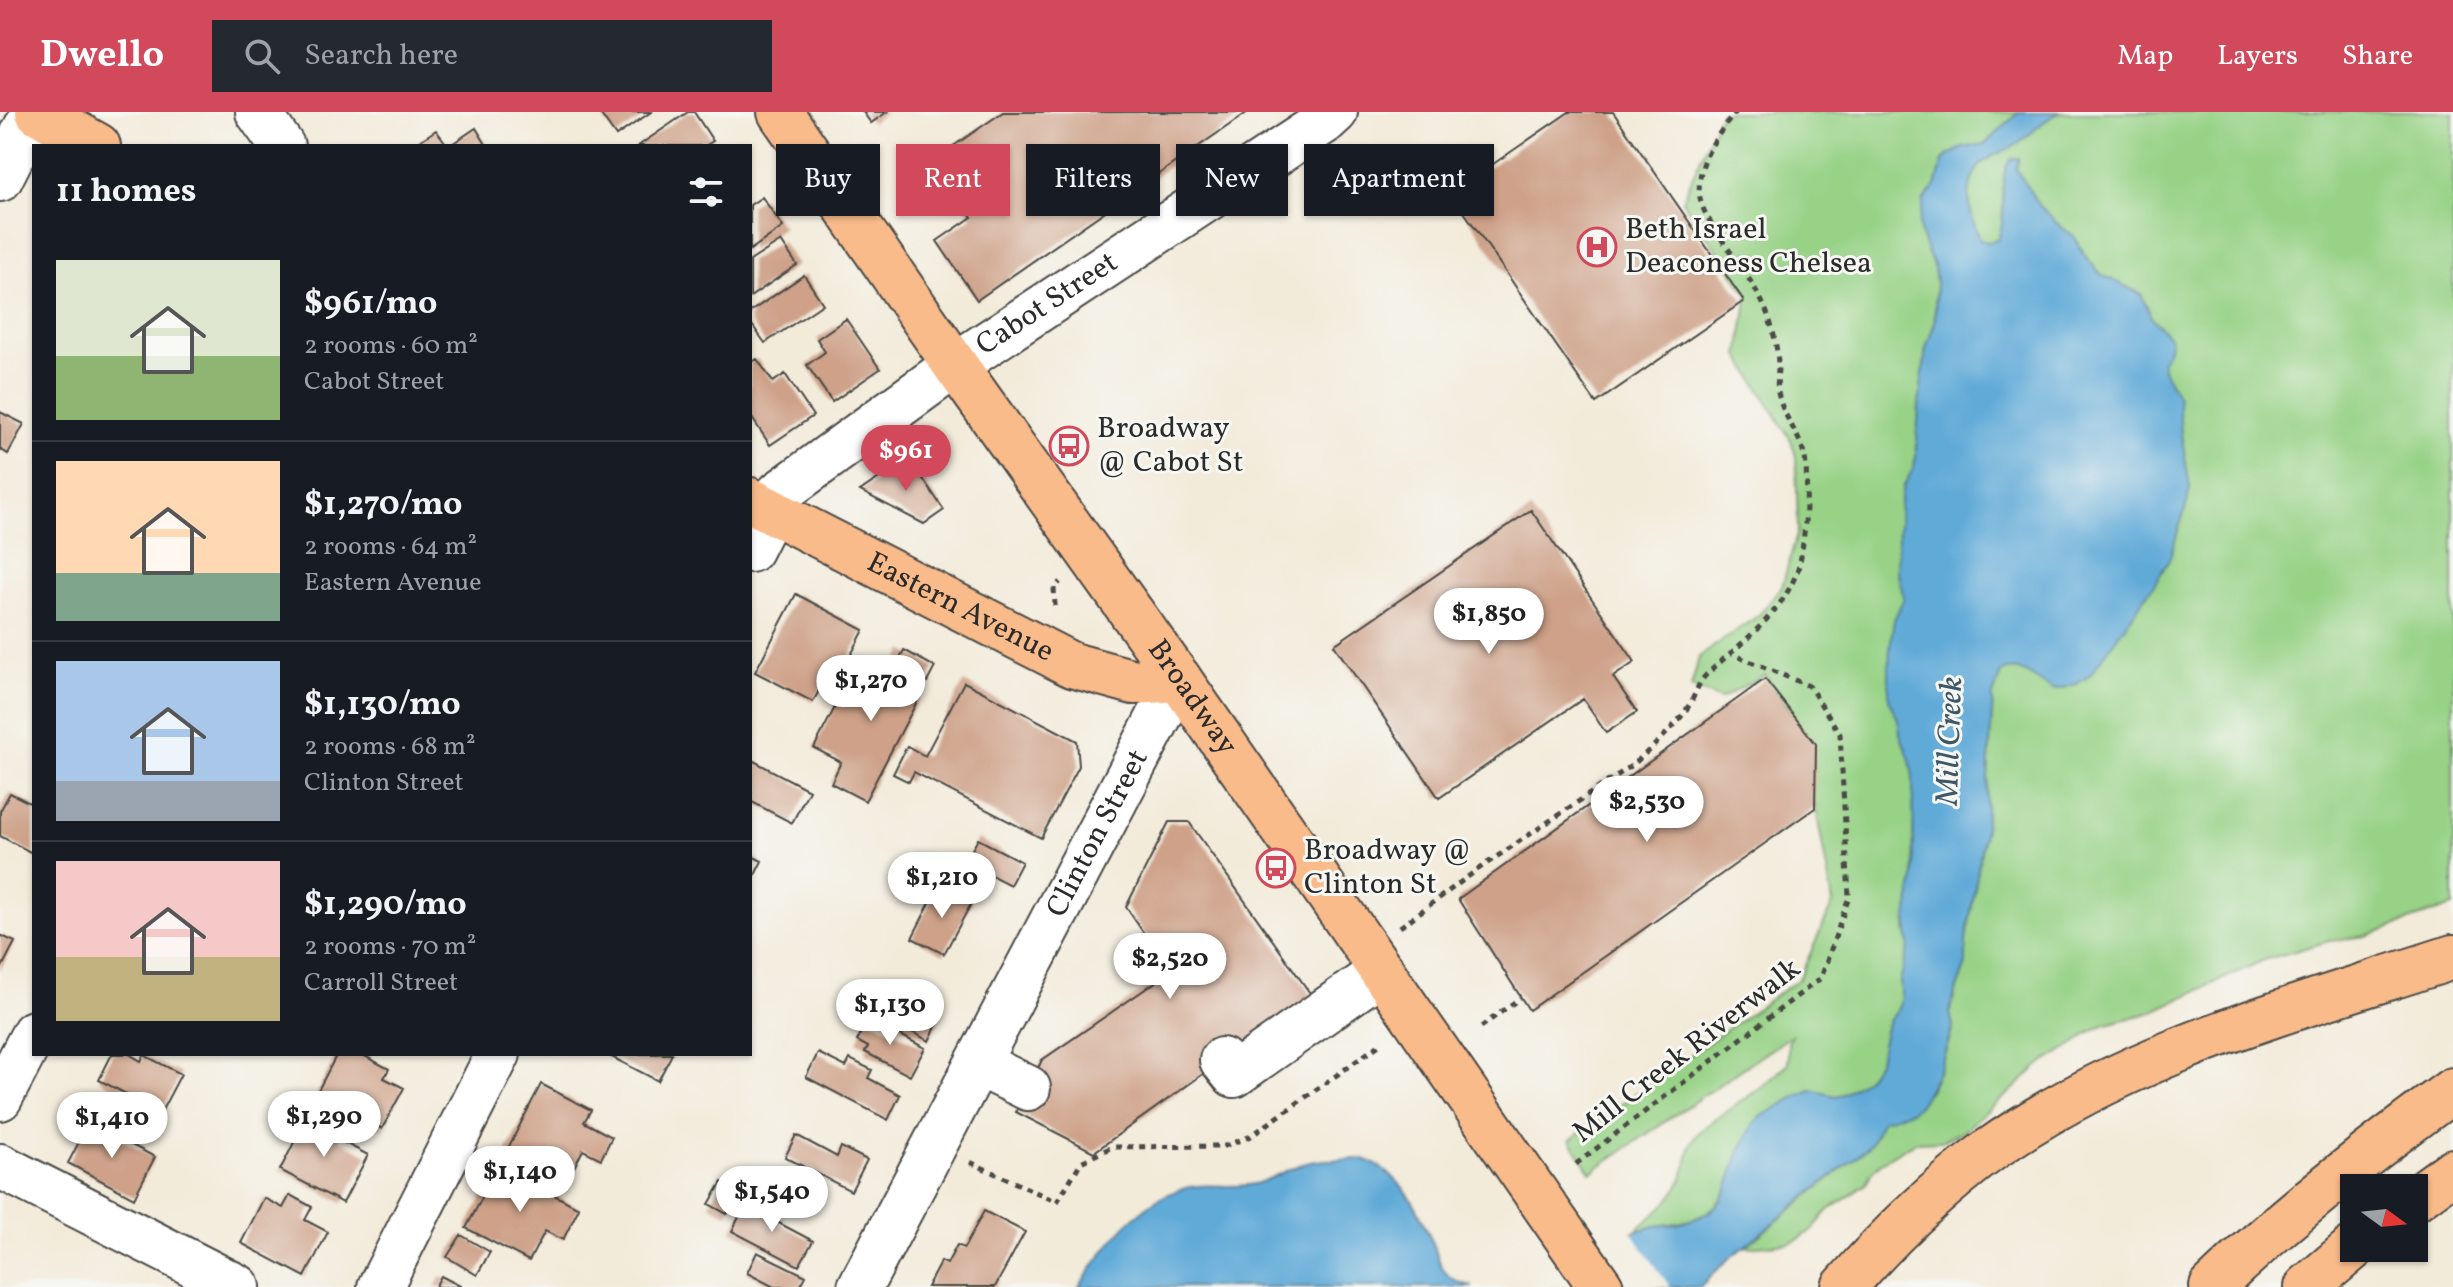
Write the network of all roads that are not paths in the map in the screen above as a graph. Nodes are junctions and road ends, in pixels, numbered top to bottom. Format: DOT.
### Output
graph roads {
  1 [pos="36,112"];
  2 [pos="258,112"];
  3 [pos="780,112"];
  4 [pos="1325,115"];
  5 [pos="94,144"];
  6 [pos="281,144"];
  7 [pos="0,179"];
  8 [pos="955,365"];
  9 [pos="760,506"];
  10 [pos="752,541"];
  11 [pos="1179,679"];
  12 [pos="2453,957"];
  13 [pos="1375,961"];
  14 [pos="32,1037"];
  15 [pos="497,1056"];
  16 [pos="982,1058"];
  17 [pos="1222,1060"];
  18 [pos="1028,1088"];
  19 [pos="2453,1090"];
  20 [pos="0,1098"];
  21 [pos="0,1166"];
  22 [pos="2453,1171"];
  23 [pos="2453,1185"];
  24 [pos="2428,1191"];
  25 [pos="2428,1196"];
  26 [pos="2340,1259"];
  27 [pos="238,1287"];
  28 [pos="380,1287"];
  29 [pos="860,1287"];
  30 [pos="1601,1287"];
  31 [pos="1844,1287"];
  32 [pos="2212,1287"];
  33 [pos="2307,1287"];
  1 -- 5 [label="main road"];
  1 -- 7 [label="street"];
  2 -- 6 [label="street"];
  3 -- 8 [label="main road, Broadway"];
  4 -- 8 [label="street, Cabot Street"];
  8 -- 9 [label="street, Cabot Street"];
  8 -- 11 [label="main road, Broadway"];
  9 -- 10 [label="street, Cabot Street"];
  9 -- 11 [label="main road, Eastern Avenue"];
  11 -- 13 [label="main road, Broadway"];
  11 -- 16 [label="street, Clinton Street"];
  12 -- 31 [label="main road"];
  13 -- 17 [label="street"];
  13 -- 30 [label="main road, Broadway"];
  14 -- 20 [label="street"];
  15 -- 28 [label="street"];
  16 -- 18 [label="street"];
  16 -- 29 [label="street, Clinton Street"];
  19 -- 32 [label="main road"];
  21 -- 27 [label="street"];
  22 -- 24 [label="main road"];
  23 -- 25 [label="street"];
  26 -- 33 [label="main road"];
}
